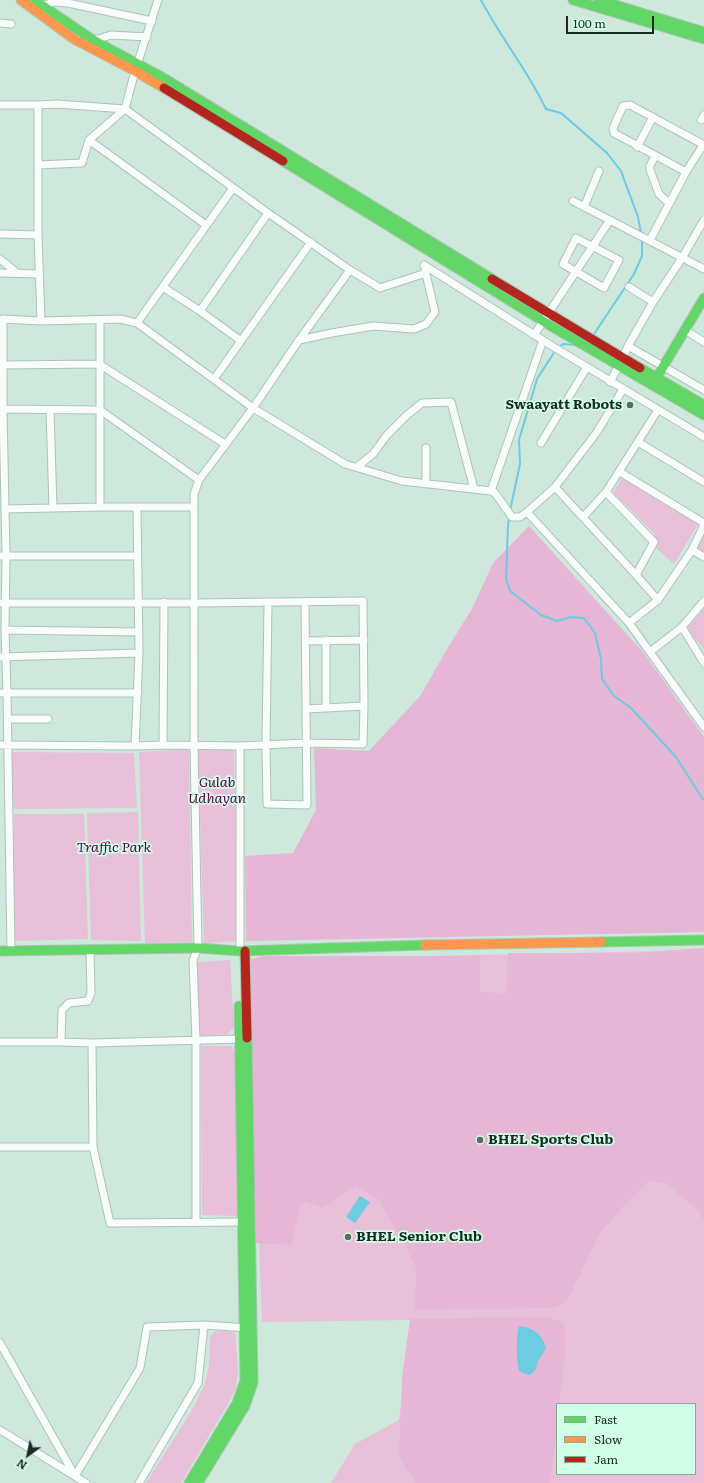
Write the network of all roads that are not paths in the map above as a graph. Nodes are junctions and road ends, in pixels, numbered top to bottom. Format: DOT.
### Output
graph roads {
  1 [pos="21,0"];
  2 [pos="34,0"];
  3 [pos="158,0"];
  4 [pos="572,0"];
  5 [pos="599,0"];
  6 [pos="42,6"];
  7 [pos="152,21"];
  8 [pos="0,23"];
  9 [pos="11,24"];
  10 [pos="147,37"];
  11 [pos="703,37"];
  12 [pos="90,43"];
  13 [pos="136,67"];
  14 [pos="0,105"];
  15 [pos="38,105"];
  16 [pos="125,109"];
  17 [pos="653,117"];
  18 [pos="89,140"];
  19 [pos="704,145"];
  20 [pos="637,146"];
  21 [pos="655,156"];
  22 [pos="38,165"];
  23 [pos="598,171"];
  24 [pos="686,172"];
  25 [pos="233,188"];
  26 [pos="573,201"];
  27 [pos="669,203"];
  28 [pos="584,207"];
  29 [pos="268,213"];
  30 [pos="610,220"];
  31 [pos="704,220"];
  32 [pos="206,225"];
  33 [pos="0,234"];
  34 [pos="38,235"];
  35 [pos="649,240"];
  36 [pos="311,242"];
  37 [pos="593,246"];
  38 [pos="682,258"];
  39 [pos="0,259"];
  40 [pos="704,269"];
  41 [pos="350,270"];
  42 [pos="576,272"];
  43 [pos="0,273"];
  44 [pos="17,273"];
  45 [pos="426,273"];
  46 [pos="38,274"];
  47 [pos="163,287"];
  48 [pos="629,287"];
  49 [pos="704,298"];
  50 [pos="653,302"];
  51 [pos="200,311"];
  52 [pos="545,317"];
  53 [pos="2,319"];
  54 [pos="100,320"];
  55 [pos="41,321"];
  56 [pos="137,324"];
  57 [pos="685,330"];
  58 [pos="534,335"];
  59 [pos="299,340"];
  60 [pos="543,340"];
  61 [pos="241,341"];
  62 [pos="704,342"];
  63 [pos="628,346"];
  64 [pos="621,362"];
  65 [pos="100,364"];
  66 [pos="2,365"];
  67 [pos="586,367"];
  68 [pos="663,367"];
  69 [pos="657,377"];
  70 [pos="214,379"];
  71 [pos="610,382"];
  72 [pos="622,389"];
  73 [pos="704,390"];
  74 [pos="704,405"];
  75 [pos="253,408"];
  76 [pos="2,409"];
  77 [pos="50,410"];
  78 [pos="100,410"];
  79 [pos="658,410"];
  80 [pos="704,415"];
  81 [pos="704,437"];
  82 [pos="638,442"];
  83 [pos="541,443"];
  84 [pos="225,444"];
  85 [pos="426,448"];
  86 [pos="357,467"];
  87 [pos="620,472"];
  88 [pos="199,480"];
  89 [pos="704,482"];
  90 [pos="426,484"];
  91 [pos="554,487"];
  92 [pos="474,488"];
  93 [pos="493,492"];
  94 [pos="606,492"];
  95 [pos="100,507"];
  96 [pos="137,507"];
  97 [pos="193,507"];
  98 [pos="53,508"];
  99 [pos="5,509"];
  100 [pos="527,512"];
  101 [pos="583,517"];
  102 [pos="704,524"];
  103 [pos="692,550"];
  104 [pos="3,556"];
  105 [pos="138,556"];
  106 [pos="704,557"];
  107 [pos="636,575"];
  108 [pos="658,600"];
  109 [pos="704,601"];
  110 [pos="138,602"];
  111 [pos="164,602"];
  112 [pos="268,602"];
  113 [pos="305,602"];
  114 [pos="2,603"];
  115 [pos="194,603"];
  116 [pos="629,623"];
  117 [pos="682,627"];
  118 [pos="5,630"];
  119 [pos="138,632"];
  120 [pos="326,640"];
  121 [pos="364,640"];
  122 [pos="306,641"];
  123 [pos="650,652"];
  124 [pos="139,654"];
  125 [pos="3,657"];
  126 [pos="704,663"];
  127 [pos="4,693"];
  128 [pos="138,693"];
  129 [pos="364,706"];
  130 [pos="326,708"];
  131 [pos="306,709"];
  132 [pos="8,719"];
  133 [pos="48,719"];
  134 [pos="704,727"];
  135 [pos="306,743"];
  136 [pos="0,745"];
  137 [pos="8,745"];
  138 [pos="163,745"];
  139 [pos="266,745"];
  140 [pos="135,746"];
  141 [pos="194,746"];
  142 [pos="240,746"];
  143 [pos="704,940"];
  144 [pos="198,948"];
  145 [pos="90,950"];
  146 [pos="0,951"];
  147 [pos="11,951"];
  148 [pos="243,951"];
  149 [pos="243,1039"];
  150 [pos="196,1040"];
  151 [pos="0,1042"];
  152 [pos="61,1042"];
  153 [pos="92,1043"];
  154 [pos="0,1147"];
  155 [pos="93,1147"];
  156 [pos="196,1222"];
  157 [pos="246,1222"];
  158 [pos="204,1325"];
  159 [pos="248,1328"];
  160 [pos="0,1343"];
  161 [pos="0,1430"];
  162 [pos="75,1476"];
  163 [pos="86,1483"];
  164 [pos="139,1483"];
  165 [pos="189,1483"];
  166 [pos="198,1483"];
  1 -- 12 [label="main road"];
  2 -- 6 [label="main road"];
  3 -- 7 [label="street"];
  4 -- 11 [label="main road"];
  5 -- 11 [label="main road"];
  6 -- 7 [label="street"];
  6 -- 12 [label="main road"];
  7 -- 10 [label="street"];
  8 -- 9 [label="street"];
  10 -- 12 [label="street"];
  10 -- 13 [label="street"];
  12 -- 13 [label="main road"];
  13 -- 16 [label="street"];
  13 -- 52 [label="main road"];
  14 -- 15 [label="street"];
  15 -- 16 [label="street"];
  15 -- 22 [label="street"];
  16 -- 18 [label="street"];
  16 -- 25 [label="street"];
  17 -- 19 [label="street"];
  17 -- 20 [label="street"];
  17 -- 20 [label="street"];
  18 -- 22 [label="street"];
  18 -- 32 [label="street"];
  19 -- 24 [label="street"];
  20 -- 21 [label="street"];
  21 -- 24 [label="street"];
  21 -- 27 [label="street"];
  22 -- 34 [label="street"];
  23 -- 28 [label="street"];
  24 -- 27 [label="street"];
  25 -- 29 [label="street"];
  25 -- 32 [label="street"];
  26 -- 28 [label="street"];
  27 -- 35 [label="street"];
  28 -- 30 [label="street"];
  29 -- 36 [label="street"];
  29 -- 51 [label="street"];
  30 -- 35 [label="street"];
  30 -- 37 [label="street"];
  31 -- 38 [label="street"];
  32 -- 47 [label="street"];
  33 -- 34 [label="street"];
  34 -- 46 [label="street"];
  35 -- 38 [label="street"];
  36 -- 41 [label="street"];
  36 -- 61 [label="street"];
  37 -- 42 [label="street"];
  37 -- 42 [label="street"];
  37 -- 42 [label="street"];
  38 -- 40 [label="street"];
  38 -- 50 [label="street"];
  39 -- 44 [label="street"];
  41 -- 45 [label="street"];
  41 -- 59 [label="street"];
  42 -- 52 [label="street"];
  43 -- 44 [label="street"];
  44 -- 46 [label="street"];
  45 -- 58 [label="street"];
  45 -- 59 [label="street"];
  46 -- 55 [label="street"];
  47 -- 51 [label="street"];
  47 -- 56 [label="street"];
  48 -- 50 [label="street"];
  49 -- 57 [label="main road"];
  50 -- 63 [label="street"];
  51 -- 61 [label="street"];
  52 -- 58 [label="street"];
  52 -- 64 [label="main road"];
  53 -- 55 [label="street"];
  53 -- 66 [label="street"];
  54 -- 55 [label="street"];
  54 -- 56 [label="street"];
  54 -- 65 [label="street"];
  56 -- 70 [label="street"];
  57 -- 62 [label="street"];
  57 -- 68 [label="main road"];
  58 -- 60 [label="street"];
  59 -- 75 [label="street"];
  60 -- 67 [label="street"];
  60 -- 93 [label="street"];
  61 -- 70 [label="street"];
  63 -- 64 [label="street"];
  63 -- 68 [label="street"];
  64 -- 69 [label="main road"];
  64 -- 71 [label="street"];
  64 -- 80 [label="main road"];
  65 -- 66 [label="street"];
  65 -- 78 [label="street"];
  65 -- 84 [label="street"];
  66 -- 76 [label="street"];
  67 -- 71 [label="street"];
  67 -- 83 [label="street"];
  68 -- 69 [label="main road"];
  68 -- 73 [label="street"];
  69 -- 74 [label="main road"];
  70 -- 75 [label="street"];
  71 -- 72 [label="street"];
  72 -- 79 [label="street"];
  72 -- 91 [label="street"];
  75 -- 84 [label="street"];
  75 -- 86 [label="street"];
  76 -- 77 [label="street"];
  76 -- 99 [label="street"];
  77 -- 78 [label="street"];
  77 -- 98 [label="street"];
  78 -- 88 [label="street"];
  78 -- 95 [label="street"];
  79 -- 81 [label="street"];
  79 -- 82 [label="street"];
  82 -- 87 [label="street"];
  82 -- 89 [label="street"];
  84 -- 88 [label="street"];
  85 -- 90 [label="street"];
  86 -- 90 [label="street"];
  86 -- 92 [label="street"];
  87 -- 94 [label="street"];
  87 -- 102 [label="street"];
  88 -- 97 [label="street"];
  90 -- 92 [label="street"];
  91 -- 100 [label="street"];
  91 -- 101 [label="street"];
  92 -- 93 [label="street"];
  93 -- 100 [label="street"];
  94 -- 101 [label="street"];
  94 -- 107 [label="street"];
  95 -- 96 [label="street"];
  95 -- 98 [label="street"];
  96 -- 97 [label="street"];
  96 -- 105 [label="street"];
  97 -- 115 [label="street"];
  98 -- 99 [label="street"];
  99 -- 104 [label="street"];
  100 -- 116 [label="street"];
  101 -- 107 [label="street"];
  102 -- 103 [label="street"];
  103 -- 106 [label="street"];
  103 -- 108 [label="street"];
  104 -- 105 [label="street"];
  104 -- 114 [label="street"];
  105 -- 110 [label="street"];
  107 -- 108 [label="street"];
  108 -- 116 [label="street"];
  109 -- 117 [label="street"];
  110 -- 111 [label="street"];
  110 -- 114 [label="street"];
  110 -- 119 [label="street"];
  111 -- 115 [label="street"];
  111 -- 138 [label="street"];
  112 -- 113 [label="street"];
  112 -- 115 [label="street"];
  112 -- 139 [label="street"];
  113 -- 121 [label="street"];
  113 -- 122 [label="street"];
  114 -- 118 [label="street"];
  115 -- 141 [label="street"];
  116 -- 123 [label="street"];
  117 -- 123 [label="street"];
  117 -- 126 [label="street"];
  118 -- 119 [label="street"];
  118 -- 125 [label="street"];
  119 -- 124 [label="street"];
  120 -- 121 [label="street"];
  120 -- 122 [label="street"];
  120 -- 130 [label="street"];
  121 -- 129 [label="street"];
  122 -- 131 [label="street"];
  123 -- 134 [label="street"];
  124 -- 125 [label="street"];
  124 -- 128 [label="street"];
  125 -- 127 [label="street"];
  127 -- 128 [label="street"];
  127 -- 132 [label="street"];
  128 -- 140 [label="street"];
  129 -- 130 [label="street"];
  129 -- 135 [label="street"];
  130 -- 131 [label="street"];
  131 -- 135 [label="street"];
  132 -- 133 [label="street"];
  132 -- 137 [label="street"];
  135 -- 139 [label="street"];
  135 -- 139 [label="street"];
  136 -- 137 [label="street"];
  137 -- 140 [label="street"];
  137 -- 147 [label="street"];
  138 -- 140 [label="street"];
  138 -- 141 [label="street"];
  139 -- 142 [label="street"];
  141 -- 142 [label="street"];
  141 -- 144 [label="street"];
  142 -- 148 [label="street"];
  143 -- 148 [label="main road"];
  144 -- 145 [label="main road"];
  144 -- 148 [label="main road"];
  144 -- 150 [label="street"];
  145 -- 147 [label="main road"];
  145 -- 152 [label="street"];
  146 -- 147 [label="main road"];
  148 -- 149 [label="main road"];
  149 -- 150 [label="street"];
  149 -- 157 [label="main road"];
  150 -- 153 [label="street"];
  150 -- 156 [label="street"];
  151 -- 152 [label="street"];
  152 -- 153 [label="street"];
  153 -- 155 [label="street"];
  154 -- 155 [label="street"];
  155 -- 156 [label="street"];
  156 -- 157 [label="street"];
  157 -- 159 [label="main road"];
  158 -- 159 [label="street"];
  158 -- 162 [label="street"];
  158 -- 164 [label="street"];
  159 -- 165 [label="main road"];
  159 -- 166 [label="main road"];
  160 -- 162 [label="street"];
  161 -- 162 [label="street"];
  162 -- 163 [label="street"];
}
